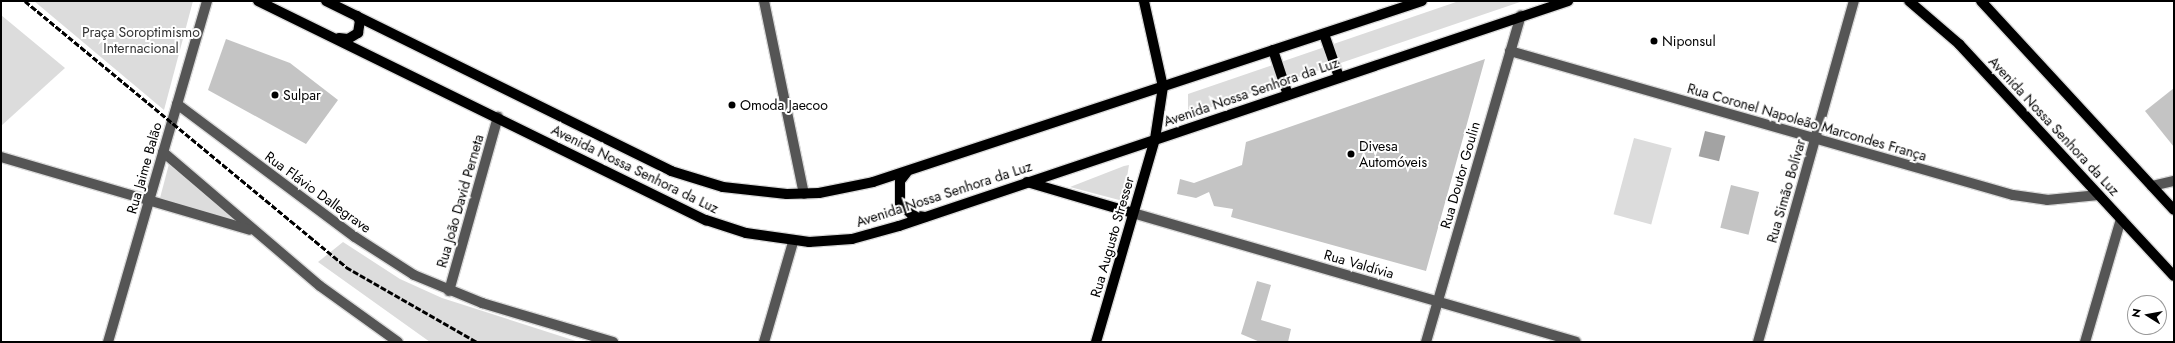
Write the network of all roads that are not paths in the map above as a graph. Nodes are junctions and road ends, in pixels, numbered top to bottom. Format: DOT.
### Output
graph roads {
  1 [pos="207,1"];
  2 [pos="258,1"];
  3 [pos="326,1"];
  4 [pos="764,1"];
  5 [pos="1144,1"];
  6 [pos="1422,1"];
  7 [pos="1568,1"];
  8 [pos="1854,1"];
  9 [pos="1909,1"];
  10 [pos="1981,1"];
  11 [pos="357,16"];
  12 [pos="1520,16"];
  13 [pos="1324,34"];
  14 [pos="335,38"];
  15 [pos="1273,50"];
  16 [pos="1510,51"];
  17 [pos="1339,78"];
  18 [pos="1163,87"];
  19 [pos="1288,94"];
  20 [pos="177,104"];
  21 [pos="498,118"];
  22 [pos="1155,139"];
  23 [pos="1815,139"];
  24 [pos="163,152"];
  25 [pos="1,156"];
  26 [pos="907,172"];
  27 [pos="2174,181"];
  28 [pos="1027,182"];
  29 [pos="2152,186"];
  30 [pos="804,194"];
  31 [pos="2099,195"];
  32 [pos="149,200"];
  33 [pos="2174,210"];
  34 [pos="1133,213"];
  35 [pos="927,217"];
  36 [pos="2121,219"];
  37 [pos="255,231"];
  38 [pos="793,242"];
  39 [pos="2174,276"];
  40 [pos="449,291"];
  41 [pos="1438,302"];
  42 [pos="108,342"];
  43 [pos="398,342"];
  44 [pos="612,342"];
  45 [pos="764,342"];
  46 [pos="1096,342"];
  47 [pos="1426,342"];
  48 [pos="1576,342"];
  49 [pos="1758,342"];
  50 [pos="2085,342"];
  1 -- 20 [label="street, Rua Jaime Balão"];
  2 -- 14 [label="main road, Avenida Nossa Senhora da Luz"];
  3 -- 11 [label="main road, Avenida Nossa Senhora da Luz"];
  4 -- 30 [label="street"];
  5 -- 18 [label="main road"];
  6 -- 13 [label="main road, Avenida Nossa Senhora da Luz"];
  7 -- 12 [label="main road, Avenida Nossa Senhora da Luz"];
  8 -- 23 [label="street, Rua Simão Bolívar"];
  9 -- 31 [label="main road, Avenida Nossa Senhora da Luz"];
  10 -- 29 [label="main road"];
  11 -- 14 [label="main road"];
  11 -- 30 [label="main road, Avenida Nossa Senhora da Luz"];
  12 -- 16 [label="street, Rua Doutor Goulin"];
  12 -- 17 [label="main road, Avenida Nossa Senhora da Luz"];
  13 -- 15 [label="main road, Avenida Nossa Senhora da Luz"];
  13 -- 17 [label="main road"];
  14 -- 21 [label="main road, Avenida Nossa Senhora da Luz"];
  15 -- 18 [label="main road, Avenida Nossa Senhora da Luz"];
  15 -- 19 [label="main road"];
  16 -- 23 [label="street, Rua Coronel Napoleão Marcondes França"];
  16 -- 41 [label="street, Rua Doutor Goulin"];
  17 -- 19 [label="main road, Avenida Nossa Senhora da Luz"];
  18 -- 22 [label="main road, Rua Augusto Stresser"];
  18 -- 26 [label="main road, Avenida Nossa Senhora da Luz"];
  19 -- 22 [label="main road, Avenida Nossa Senhora da Luz"];
  20 -- 24 [label="street, Rua Jaime Balão"];
  20 -- 40 [label="street, Rua Flávio Dallegrave"];
  21 -- 38 [label="main road, Avenida Nossa Senhora da Luz"];
  21 -- 40 [label="street, Rua João David Perneta"];
  22 -- 28 [label="main road, Avenida Nossa Senhora da Luz"];
  22 -- 34 [label="main road, Rua Augusto Stresser"];
  23 -- 31 [label="street, Rua Coronel Napoleão Marcondes França"];
  23 -- 49 [label="street, Rua Simão Bolívar"];
  24 -- 32 [label="street, Rua Jaime Balão"];
  24 -- 37 [label="street"];
  25 -- 32 [label="street"];
  26 -- 30 [label="main road, Avenida Nossa Senhora da Luz"];
  26 -- 35 [label="main road"];
  27 -- 29 [label="street"];
  28 -- 34 [label="main road"];
  28 -- 35 [label="main road, Avenida Nossa Senhora da Luz"];
  29 -- 33 [label="main road"];
  31 -- 36 [label="main road, Avenida Nossa Senhora da Luz"];
  32 -- 37 [label="street"];
  32 -- 42 [label="street, Rua Jaime Balão"];
  34 -- 41 [label="street, Rua Valdívia"];
  34 -- 46 [label="main road, Rua Augusto Stresser"];
  35 -- 38 [label="main road, Avenida Nossa Senhora da Luz"];
  36 -- 39 [label="main road, Avenida Nossa Senhora da Luz"];
  36 -- 50 [label="street"];
  37 -- 43 [label="street"];
  38 -- 45 [label="street"];
  40 -- 44 [label="street, Rua Flávio Dallegrave"];
  41 -- 47 [label="street, Rua Doutor Goulin"];
  41 -- 48 [label="street, Rua Valdívia"];
}
